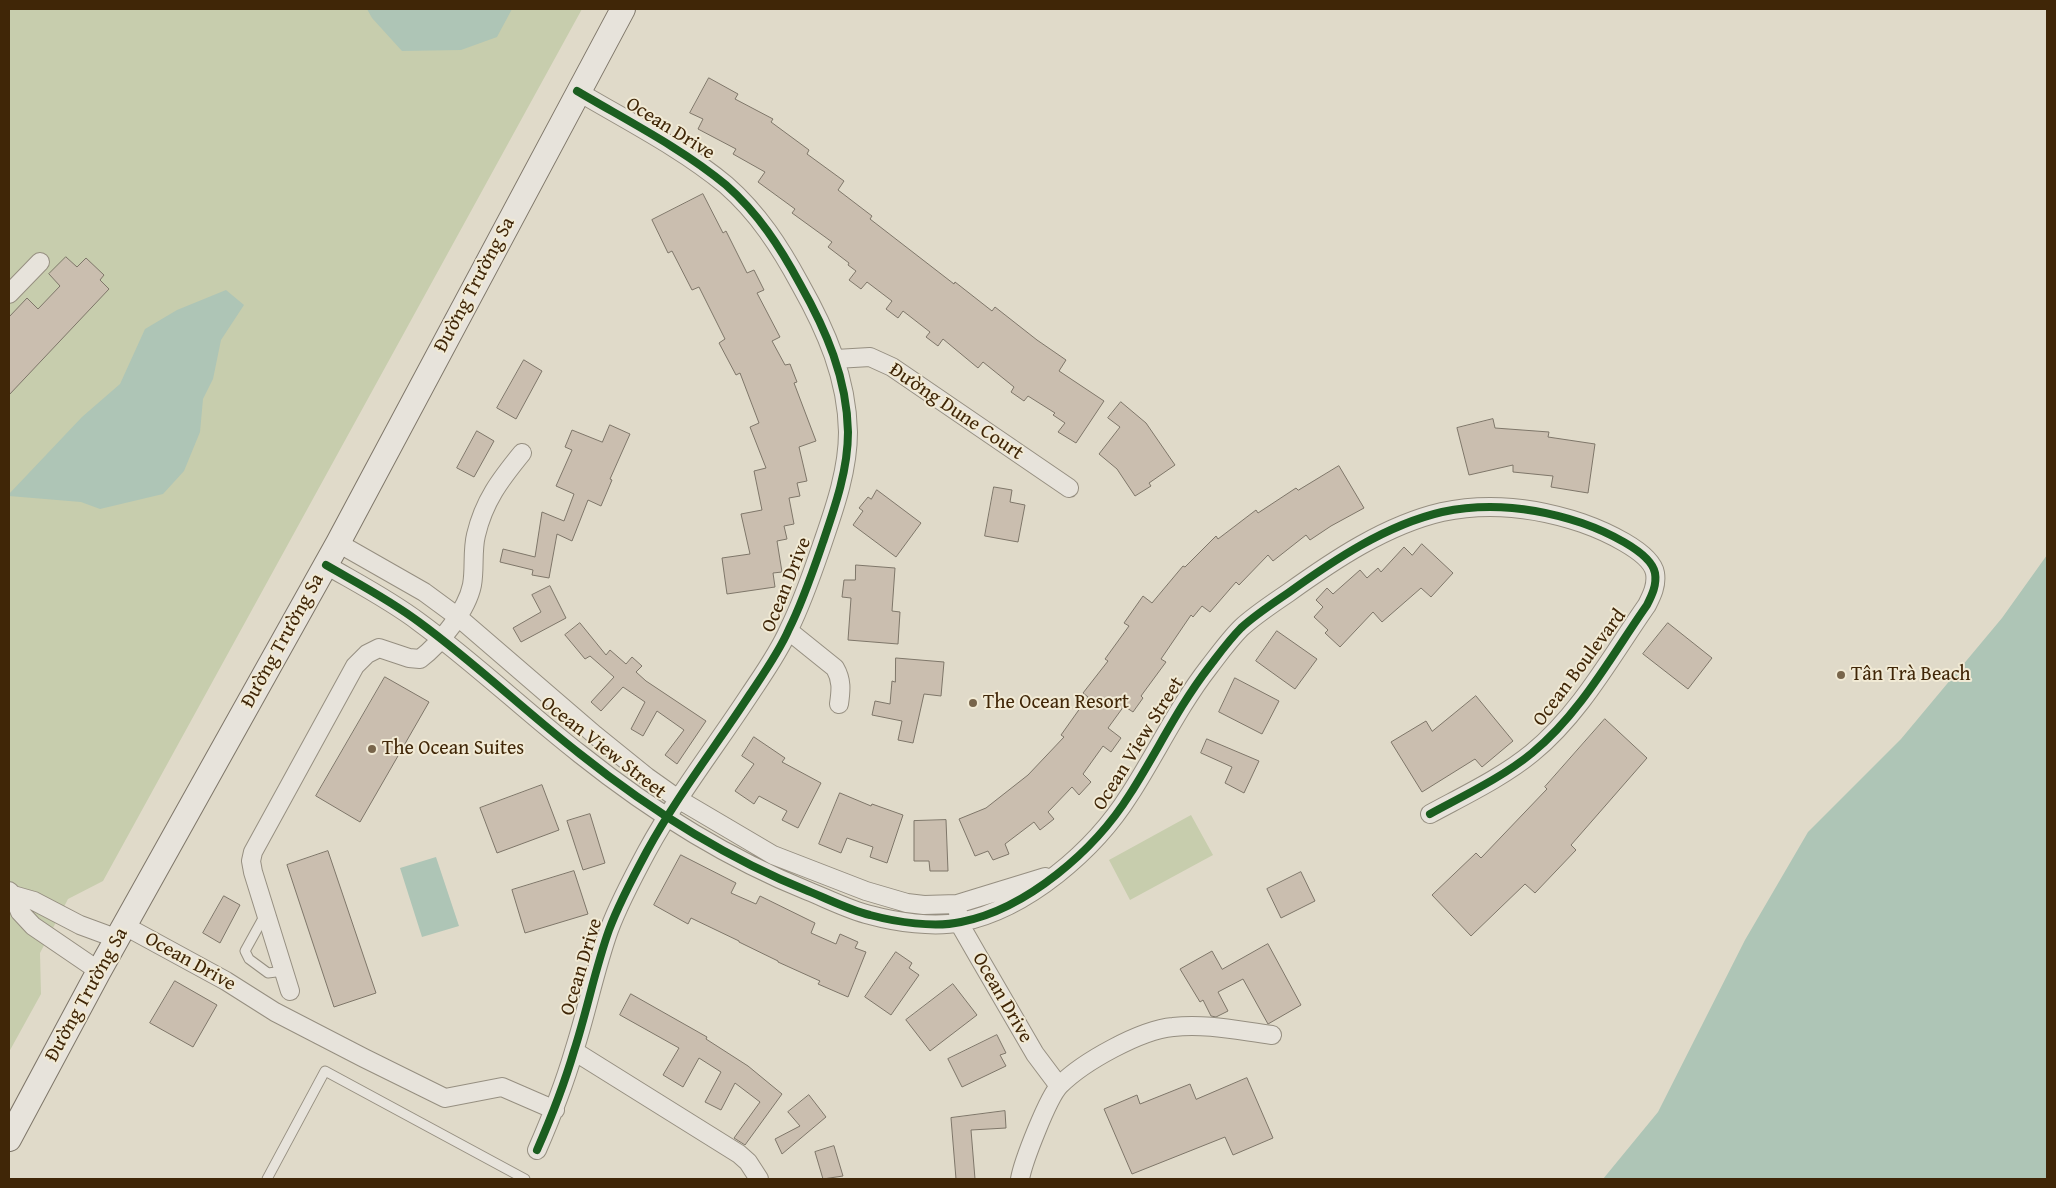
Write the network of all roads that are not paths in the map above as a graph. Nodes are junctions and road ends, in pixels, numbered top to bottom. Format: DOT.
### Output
graph roads {
  1 [pos="623,9"];
  2 [pos="577,91"];
  3 [pos="40,262"];
  4 [pos="9,294"];
  5 [pos="836,359"];
  6 [pos="522,453"];
  7 [pos="1069,488"];
  8 [pos="338,543"];
  9 [pos="326,565"];
  10 [pos="1655,570"];
  11 [pos="458,617"];
  12 [pos="789,630"];
  13 [pos="441,639"];
  14 [pos="839,704"];
  15 [pos="678,799"];
  16 [pos="1430,814"];
  17 [pos="666,817"];
  18 [pos="1060,873"];
  19 [pos="11,893"];
  20 [pos="957,904"];
  21 [pos="266,913"];
  22 [pos="959,923"];
  23 [pos="121,932"];
  24 [pos="99,971"];
  25 [pos="284,971"];
  26 [pos="290,991"];
  27 [pos="1272,1035"];
  28 [pos="574,1051"];
  29 [pos="1059,1086"];
  30 [pos="554,1110"];
  31 [pos="9,1138"];
  32 [pos="537,1150"];
  33 [pos="267,1179"];
  34 [pos="525,1179"];
  35 [pos="759,1179"];
  36 [pos="1020,1179"];
  1 -- 2 [label="main road, Đường Trường Sa"];
  2 -- 5 [label="street, Ocean Drive"];
  2 -- 8 [label="main road, Đường Trường Sa"];
  3 -- 4 [label="street"];
  5 -- 7 [label="street, Đường Dune Court"];
  5 -- 12 [label="street, Ocean Drive"];
  6 -- 11 [label="street"];
  8 -- 9 [label="main road, Đường Trường Sa"];
  8 -- 11 [label="street, Ocean View Street"];
  9 -- 13 [label="street, Ocean View Street"];
  9 -- 23 [label="main road, Đường Trường Sa"];
  10 -- 16 [label="street, Ocean Boulevard"];
  10 -- 18 [label="street, Ocean View Street"];
  11 -- 13 [label="street"];
  11 -- 15 [label="street, Ocean View Street"];
  12 -- 14 [label="street, Ocean Drive"];
  12 -- 15 [label="street, Ocean Drive"];
  13 -- 17 [label="street, Ocean View Street"];
  13 -- 21 [label="street"];
  15 -- 17 [label="street, Ocean Drive"];
  15 -- 20 [label="street, Ocean View Street"];
  17 -- 22 [label="street, Ocean View Street"];
  17 -- 28 [label="street, Ocean Drive"];
  18 -- 20 [label="street, Ocean View Street"];
  18 -- 22 [label="street, Ocean View Street"];
  19 -- 23 [label="street, Ocean Drive"];
  19 -- 24 [label="street"];
  20 -- 22 [label="street, Ocean Drive"];
  21 -- 25 [label="street"];
  21 -- 25 [label="lane"];
  22 -- 29 [label="street, Ocean Drive"];
  23 -- 24 [label="main road, Đường Trường Sa"];
  23 -- 30 [label="street, Ocean Drive"];
  24 -- 31 [label="main road, Đường Trường Sa"];
  25 -- 26 [label="street"];
  27 -- 29 [label="street"];
  28 -- 30 [label="street, Ocean Drive"];
  28 -- 35 [label="street"];
  29 -- 36 [label="street"];
  30 -- 32 [label="street, Ocean Drive"];
  33 -- 34 [label="lane"];
}
